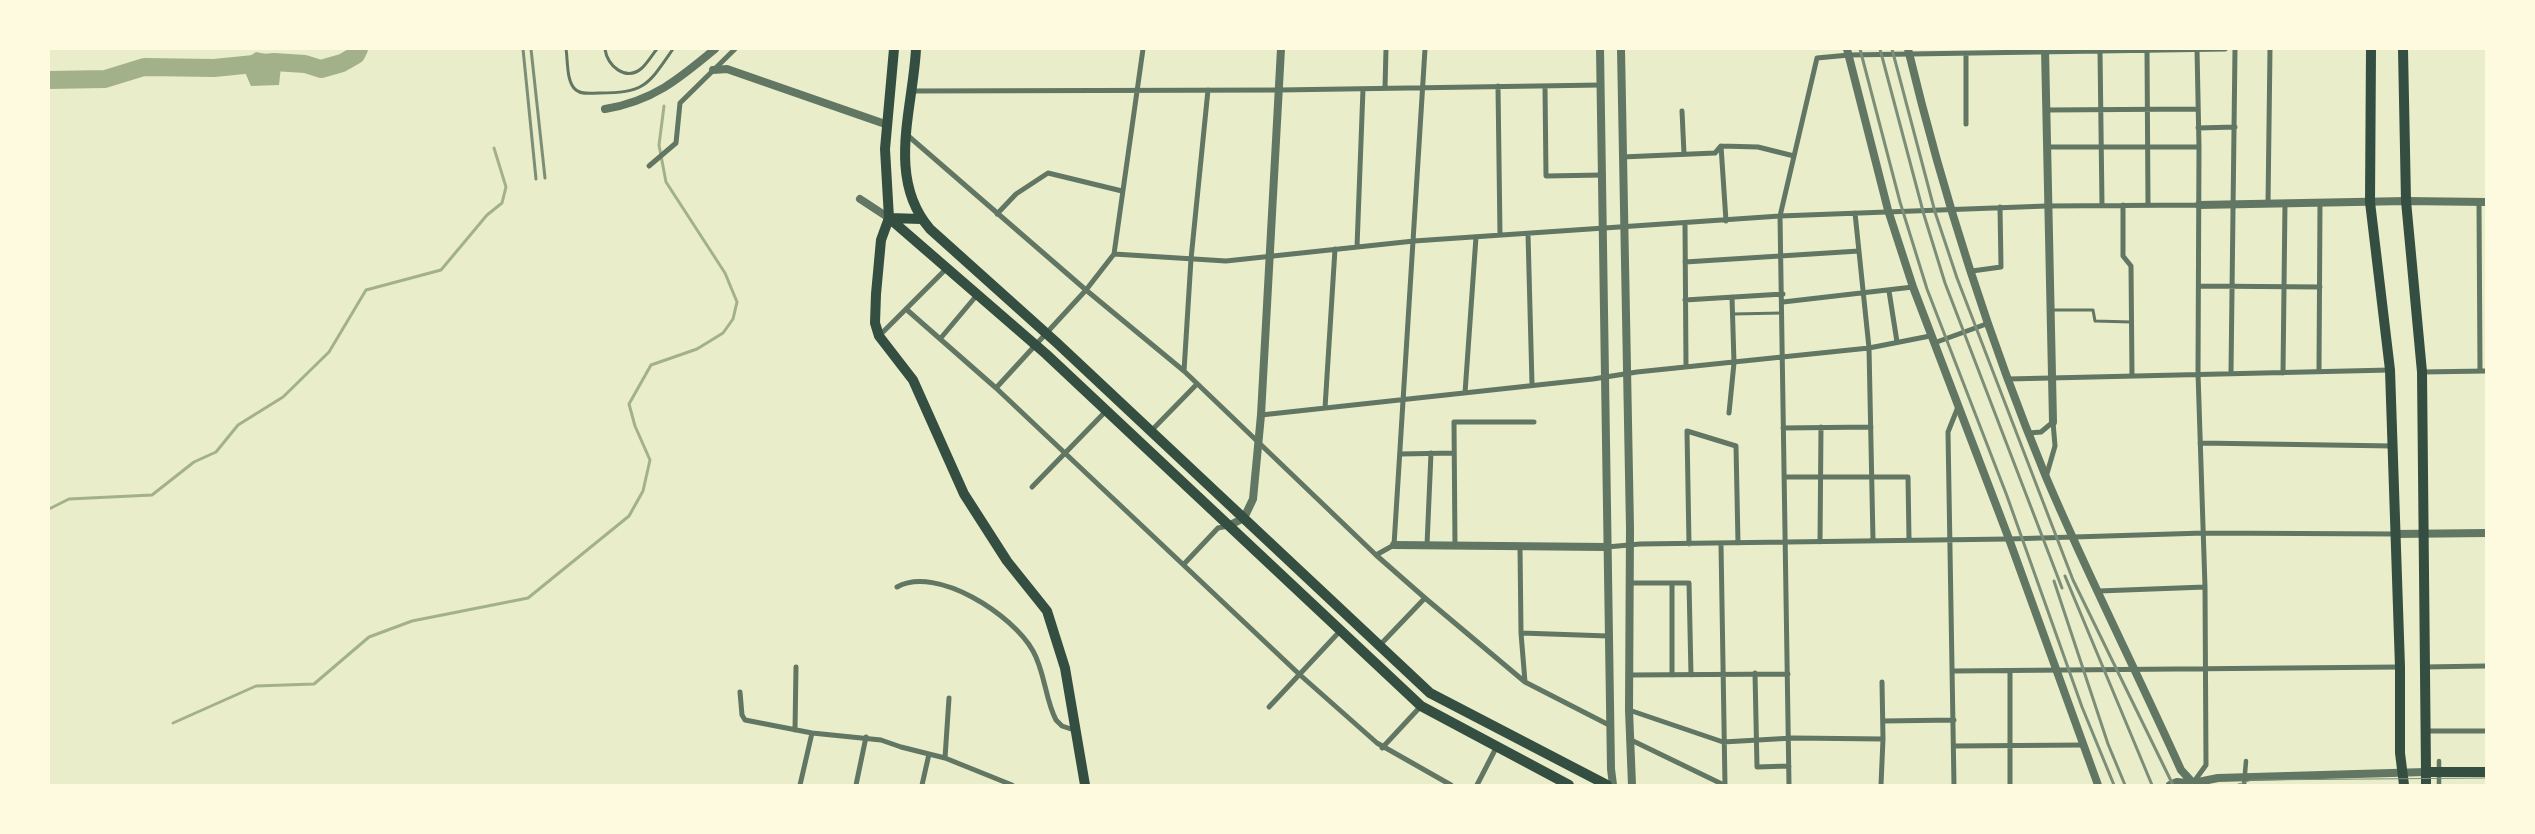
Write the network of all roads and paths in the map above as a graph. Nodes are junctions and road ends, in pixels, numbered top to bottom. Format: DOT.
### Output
graph roads {
  1 [pos="566,49"];
  2 [pos="605,49"];
  3 [pos="657,49"];
  4 [pos="673,49"];
  5 [pos="714,49"];
  6 [pos="735,49"];
  7 [pos="894,49"];
  8 [pos="916,49"];
  9 [pos="1143,49"];
  10 [pos="1281,49"];
  11 [pos="1386,49"];
  12 [pos="1425,49"];
  13 [pos="1600,49"];
  14 [pos="1621,49"];
  15 [pos="2197,49"];
  16 [pos="2225,49"];
  17 [pos="2235,49"];
  18 [pos="2270,49"];
  19 [pos="2371,49"];
  20 [pos="2404,49"];
  21 [pos="2147,50"];
  22 [pos="1910,51"];
  23 [pos="2045,51"];
  24 [pos="2100,51"];
  25 [pos="1848,52"];
  26 [pos="1966,54"];
  27 [pos="713,70"];
  28 [pos="1601,85"];
  29 [pos="1498,86"];
  30 [pos="1546,86"];
  31 [pos="1385,88"];
  32 [pos="1422,88"];
  33 [pos="1363,89"];
  34 [pos="1137,90"];
  35 [pos="1208,90"];
  36 [pos="1280,90"];
  37 [pos="911,91"];
  38 [pos="2198,108"];
  39 [pos="605,109"];
  40 [pos="2047,110"];
  41 [pos="2100,110"];
  42 [pos="2147,110"];
  43 [pos="1682,111"];
  44 [pos="1966,124"];
  45 [pos="888,125"];
  46 [pos="2235,127"];
  47 [pos="2198,128"];
  48 [pos="906,134"];
  49 [pos="1721,146"];
  50 [pos="2047,147"];
  51 [pos="2101,147"];
  52 [pos="2147,147"];
  53 [pos="2199,147"];
  54 [pos="1684,154"];
  55 [pos="1794,156"];
  56 [pos="1622,157"];
  57 [pos="649,166"];
  58 [pos="1603,175"];
  59 [pos="1122,191"];
  60 [pos="860,199"];
  61 [pos="2406,201"];
  62 [pos="2370,202"];
  63 [pos="2483,202"];
  64 [pos="2285,203"];
  65 [pos="2320,203"];
  66 [pos="2199,204"];
  67 [pos="2234,204"];
  68 [pos="2268,204"];
  69 [pos="2102,205"];
  70 [pos="2123,205"];
  71 [pos="2148,205"];
  72 [pos="2047,206"];
  73 [pos="2000,207"];
  74 [pos="1951,209"];
  75 [pos="1888,210"];
  76 [pos="1855,213"];
  77 [pos="997,214"];
  78 [pos="1780,216"];
  79 [pos="889,218"];
  80 [pos="921,219"];
  81 [pos="1726,221"];
  82 [pos="1684,223"];
  83 [pos="1623,227"];
  84 [pos="1604,228"];
  85 [pos="1528,234"];
  86 [pos="1500,236"];
  87 [pos="1476,237"];
  88 [pos="1414,241"];
  89 [pos="1357,247"];
  90 [pos="1334,249"];
  91 [pos="1859,251"];
  92 [pos="1114,254"];
  93 [pos="1270,255"];
  94 [pos="1781,255"];
  95 [pos="2483,257"];
  96 [pos="1191,259"];
  97 [pos="1685,262"];
  98 [pos="947,268"];
  99 [pos="1972,271"];
  100 [pos="2198,286"];
  101 [pos="2232,287"];
  102 [pos="2285,287"];
  103 [pos="2320,287"];
  104 [pos="1913,288"];
  105 [pos="1086,290"];
  106 [pos="1889,291"];
  107 [pos="1864,293"];
  108 [pos="1783,294"];
  109 [pos="977,295"];
  110 [pos="1732,297"];
  111 [pos="1685,300"];
  112 [pos="1782,302"];
  113 [pos="906,309"];
  114 [pos="2050,310"];
  115 [pos="1782,313"];
  116 [pos="1732,314"];
  117 [pos="2132,322"];
  118 [pos="1990,323"];
  119 [pos="1046,334"];
  120 [pos="879,336"];
  121 [pos="940,339"];
  122 [pos="1932,340"];
  123 [pos="1897,342"];
  124 [pos="1036,345"];
  125 [pos="1869,348"];
  126 [pos="1783,356"];
  127 [pos="1734,363"];
  128 [pos="1686,367"];
  129 [pos="2390,370"];
  130 [pos="2319,371"];
  131 [pos="2483,371"];
  132 [pos="1184,372"];
  133 [pos="2422,372"];
  134 [pos="2198,373"];
  135 [pos="2231,373"];
  136 [pos="2283,373"];
  137 [pos="1627,374"];
  138 [pos="2132,376"];
  139 [pos="1605,377"];
  140 [pos="2051,378"];
  141 [pos="2008,379"];
  142 [pos="1196,384"];
  143 [pos="1532,384"];
  144 [pos="996,388"];
  145 [pos="1465,393"];
  146 [pos="1402,399"];
  147 [pos="1958,407"];
  148 [pos="1326,408"];
  149 [pos="1106,410"];
  150 [pos="1730,413"];
  151 [pos="1261,415"];
  152 [pos="1534,422"];
  153 [pos="2053,422"];
  154 [pos="1871,426"];
  155 [pos="1821,427"];
  156 [pos="1783,428"];
  157 [pos="1151,431"];
  158 [pos="2030,433"];
  159 [pos="1259,442"];
  160 [pos="2200,443"];
  161 [pos="2393,446"];
  162 [pos="1064,453"];
  163 [pos="1431,453"];
  164 [pos="1454,453"];
  165 [pos="1400,454"];
  166 [pos="1821,476"];
  167 [pos="1872,476"];
  168 [pos="1784,477"];
  169 [pos="2046,477"];
  170 [pos="1032,487"];
  171 [pos="1244,518"];
  172 [pos="1230,525"];
  173 [pos="2204,533"];
  174 [pos="2486,533"];
  175 [pos="2395,534"];
  176 [pos="2423,536"];
  177 [pos="2073,537"];
  178 [pos="1951,538"];
  179 [pos="2009,539"];
  180 [pos="1873,540"];
  181 [pos="1908,540"];
  182 [pos="1820,542"];
  183 [pos="1784,543"];
  184 [pos="1689,544"];
  185 [pos="1721,544"];
  186 [pos="1738,544"];
  187 [pos="1394,545"];
  188 [pos="1427,545"];
  189 [pos="1455,546"];
  190 [pos="1630,546"];
  191 [pos="1520,547"];
  192 [pos="1606,547"];
  193 [pos="1376,555"];
  194 [pos="1184,564"];
  195 [pos="1672,582"];
  196 [pos="1631,583"];
  197 [pos="2205,586"];
  198 [pos="897,587"];
  199 [pos="2099,591"];
  200 [pos="1425,598"];
  201 [pos="1341,630"];
  202 [pos="1522,632"];
  203 [pos="1608,636"];
  204 [pos="1380,645"];
  205 [pos="2424,666"];
  206 [pos="2486,666"];
  207 [pos="796,667"];
  208 [pos="2400,667"];
  209 [pos="2136,670"];
  210 [pos="2206,670"];
  211 [pos="1953,671"];
  212 [pos="2010,671"];
  213 [pos="2057,671"];
  214 [pos="1299,674"];
  215 [pos="1755,674"];
  216 [pos="1788,674"];
  217 [pos="1629,675"];
  218 [pos="1672,675"];
  219 [pos="1691,675"];
  220 [pos="1724,675"];
  221 [pos="1525,682"];
  222 [pos="1882,682"];
  223 [pos="740,692"];
  224 [pos="949,698"];
  225 [pos="1421,706"];
  226 [pos="1269,707"];
  227 [pos="1629,710"];
  228 [pos="1954,720"];
  229 [pos="1883,721"];
  230 [pos="1611,726"];
  231 [pos="795,730"];
  232 [pos="2486,730"];
  233 [pos="1077,731"];
  234 [pos="2425,731"];
  235 [pos="812,733"];
  236 [pos="866,737"];
  237 [pos="1629,739"];
  238 [pos="1883,739"];
  239 [pos="1756,740"];
  240 [pos="1789,740"];
  241 [pos="1723,742"];
  242 [pos="2010,745"];
  243 [pos="2083,745"];
  244 [pos="1954,746"];
  245 [pos="1382,748"];
  246 [pos="1496,748"];
  247 [pos="929,754"];
  248 [pos="944,758"];
  249 [pos="2439,760"];
  250 [pos="2246,761"];
  251 [pos="1789,766"];
  252 [pos="2402,772"];
  253 [pos="2426,772"];
  254 [pos="2486,772"];
  255 [pos="800,785"];
  256 [pos="856,785"];
  257 [pos="922,785"];
  258 [pos="1012,785"];
  259 [pos="1085,785"];
  260 [pos="1451,785"];
  261 [pos="1477,785"];
  262 [pos="1569,785"];
  263 [pos="1607,785"];
  264 [pos="1613,785"];
  265 [pos="1632,785"];
  266 [pos="1724,785"];
  267 [pos="1789,785"];
  268 [pos="1882,785"];
  269 [pos="1954,785"];
  270 [pos="2010,785"];
  271 [pos="2098,785"];
  272 [pos="2170,785"];
  273 [pos="2195,785"];
  274 [pos="2244,785"];
  275 [pos="2404,785"];
  276 [pos="2426,785"];
  277 [pos="2439,785"];
  1 -- 4 [label="lane"];
  2 -- 3 [label="lane"];
  5 -- 39 [label="street"];
  6 -- 27 [label="street"];
  7 -- 45 [label="main road"];
  8 -- 37 [label="main road"];
  9 -- 34 [label="street"];
  10 -- 36 [label="street"];
  11 -- 31 [label="street"];
  12 -- 32 [label="street"];
  13 -- 28 [label="street"];
  14 -- 56 [label="street"];
  15 -- 16 [label="street"];
  15 -- 21 [label="street"];
  15 -- 38 [label="street"];
  17 -- 46 [label="street"];
  18 -- 68 [label="street"];
  19 -- 62 [label="main road"];
  20 -- 61 [label="main road"];
  21 -- 24 [label="street"];
  21 -- 42 [label="street"];
  22 -- 25 [label="street"];
  22 -- 26 [label="street"];
  22 -- 74 [label="street"];
  23 -- 24 [label="street"];
  23 -- 26 [label="street"];
  23 -- 40 [label="street"];
  24 -- 41 [label="street"];
  25 -- 55 [label="street"];
  25 -- 75 [label="street"];
  26 -- 44 [label="street"];
  27 -- 45 [label="street"];
  27 -- 57 [label="street"];
  28 -- 30 [label="street"];
  28 -- 58 [label="street"];
  29 -- 30 [label="street"];
  29 -- 32 [label="street"];
  29 -- 86 [label="street"];
  30 -- 58 [label="street"];
  31 -- 32 [label="street"];
  31 -- 33 [label="street"];
  32 -- 88 [label="street"];
  33 -- 36 [label="street"];
  33 -- 89 [label="street"];
  34 -- 35 [label="street"];
  34 -- 37 [label="street"];
  34 -- 59 [label="street"];
  35 -- 36 [label="street"];
  35 -- 96 [label="street"];
  36 -- 93 [label="street"];
  37 -- 48 [label="main road"];
  38 -- 42 [label="street"];
  38 -- 47 [label="street"];
  40 -- 41 [label="street"];
  40 -- 50 [label="street"];
  41 -- 42 [label="street"];
  41 -- 51 [label="street"];
  42 -- 52 [label="street"];
  43 -- 54 [label="street"];
  45 -- 79 [label="main road"];
  46 -- 47 [label="street"];
  46 -- 67 [label="street"];
  47 -- 53 [label="street"];
  48 -- 77 [label="street"];
  48 -- 80 [label="main road"];
  49 -- 54 [label="street"];
  49 -- 55 [label="street"];
  49 -- 81 [label="street"];
  50 -- 51 [label="street"];
  50 -- 72 [label="street"];
  51 -- 52 [label="street"];
  51 -- 69 [label="street"];
  52 -- 53 [label="street"];
  52 -- 71 [label="street"];
  53 -- 66 [label="street"];
  54 -- 56 [label="street"];
  55 -- 78 [label="street"];
  56 -- 83 [label="street"];
  58 -- 84 [label="street"];
  59 -- 77 [label="street"];
  59 -- 92 [label="street"];
  60 -- 79 [label="street"];
  61 -- 62 [label="street"];
  61 -- 63 [label="street"];
  61 -- 133 [label="main road"];
  62 -- 65 [label="street"];
  62 -- 129 [label="main road"];
  63 -- 95 [label="street"];
  64 -- 65 [label="street"];
  64 -- 68 [label="street"];
  64 -- 102 [label="street"];
  65 -- 103 [label="street"];
  66 -- 67 [label="street"];
  66 -- 71 [label="street"];
  66 -- 100 [label="street"];
  67 -- 68 [label="street"];
  67 -- 101 [label="street"];
  69 -- 70 [label="street"];
  69 -- 72 [label="street"];
  70 -- 71 [label="street"];
  70 -- 117 [label="street"];
  72 -- 73 [label="street"];
  72 -- 114 [label="street"];
  73 -- 74 [label="street"];
  73 -- 99 [label="street"];
  74 -- 75 [label="street"];
  74 -- 99 [label="street"];
  75 -- 76 [label="street"];
  75 -- 104 [label="street"];
  76 -- 78 [label="street"];
  76 -- 91 [label="street"];
  77 -- 105 [label="street"];
  78 -- 81 [label="street"];
  78 -- 94 [label="street"];
  79 -- 80 [label="main road"];
  79 -- 98 [label="main road"];
  79 -- 120 [label="main road"];
  80 -- 119 [label="main road"];
  81 -- 82 [label="street"];
  82 -- 83 [label="street"];
  82 -- 97 [label="street"];
  83 -- 84 [label="street"];
  83 -- 137 [label="street"];
  84 -- 85 [label="street"];
  84 -- 139 [label="street"];
  85 -- 86 [label="street"];
  85 -- 143 [label="street"];
  86 -- 87 [label="street"];
  87 -- 88 [label="street"];
  87 -- 145 [label="street"];
  88 -- 89 [label="street"];
  88 -- 146 [label="street"];
  89 -- 90 [label="street"];
  90 -- 93 [label="street"];
  90 -- 148 [label="street"];
  91 -- 94 [label="street"];
  91 -- 107 [label="street"];
  92 -- 96 [label="street"];
  92 -- 105 [label="street"];
  93 -- 96 [label="street"];
  93 -- 151 [label="street"];
  94 -- 97 [label="street"];
  94 -- 108 [label="street"];
  95 -- 131 [label="street"];
  96 -- 132 [label="street"];
  97 -- 111 [label="street"];
  98 -- 109 [label="main road"];
  98 -- 113 [label="street"];
  99 -- 118 [label="street"];
  100 -- 101 [label="street"];
  100 -- 134 [label="street"];
  101 -- 102 [label="street"];
  101 -- 135 [label="street"];
  102 -- 103 [label="street"];
  102 -- 136 [label="street"];
  103 -- 130 [label="street"];
  104 -- 106 [label="street"];
  104 -- 122 [label="street"];
  105 -- 119 [label="street"];
  105 -- 132 [label="street"];
  106 -- 107 [label="street"];
  106 -- 123 [label="street"];
  107 -- 112 [label="street"];
  107 -- 125 [label="street"];
  108 -- 110 [label="street"];
  108 -- 112 [label="street"];
  109 -- 121 [label="street"];
  109 -- 124 [label="main road"];
  110 -- 111 [label="street"];
  110 -- 116 [label="street"];
  111 -- 128 [label="street"];
  112 -- 115 [label="street"];
  113 -- 120 [label="street"];
  113 -- 121 [label="street"];
  114 -- 117 [label="lane"];
  114 -- 140 [label="street"];
  115 -- 116 [label="lane"];
  115 -- 126 [label="street"];
  116 -- 127 [label="street"];
  117 -- 138 [label="street"];
  118 -- 122 [label="street"];
  118 -- 141 [label="street"];
  119 -- 124 [label="street"];
  119 -- 157 [label="main road"];
  120 -- 233 [label="main road"];
  121 -- 144 [label="street"];
  122 -- 123 [label="street"];
  122 -- 147 [label="street"];
  123 -- 125 [label="street"];
  124 -- 144 [label="street"];
  124 -- 149 [label="main road"];
  125 -- 126 [label="street"];
  125 -- 154 [label="street"];
  126 -- 127 [label="street"];
  126 -- 156 [label="street"];
  127 -- 128 [label="street"];
  127 -- 150 [label="street"];
  128 -- 137 [label="street"];
  129 -- 130 [label="street"];
  129 -- 161 [label="main road"];
  130 -- 136 [label="street"];
  131 -- 133 [label="street"];
  132 -- 142 [label="street"];
  133 -- 176 [label="main road"];
  134 -- 135 [label="street"];
  134 -- 138 [label="street"];
  134 -- 160 [label="street"];
  135 -- 136 [label="street"];
  137 -- 139 [label="street"];
  137 -- 190 [label="street"];
  138 -- 140 [label="street"];
  139 -- 143 [label="street"];
  139 -- 192 [label="street"];
  140 -- 141 [label="street"];
  140 -- 153 [label="street"];
  141 -- 158 [label="street"];
  142 -- 157 [label="street"];
  142 -- 159 [label="street"];
  143 -- 145 [label="street"];
  144 -- 162 [label="street"];
  145 -- 146 [label="street"];
  146 -- 148 [label="street"];
  146 -- 165 [label="street"];
  147 -- 178 [label="street"];
  147 -- 179 [label="street"];
  148 -- 151 [label="street"];
  149 -- 162 [label="street"];
  149 -- 172 [label="main road"];
  151 -- 159 [label="street"];
  152 -- 164 [label="street"];
  153 -- 158 [label="street"];
  153 -- 169 [label="street"];
  154 -- 155 [label="street"];
  154 -- 167 [label="street"];
  155 -- 156 [label="street"];
  155 -- 166 [label="street"];
  156 -- 168 [label="street"];
  157 -- 171 [label="main road"];
  158 -- 169 [label="street"];
  159 -- 171 [label="street"];
  159 -- 193 [label="street"];
  160 -- 161 [label="street"];
  160 -- 173 [label="street"];
  161 -- 175 [label="main road"];
  162 -- 170 [label="street"];
  162 -- 194 [label="street"];
  163 -- 164 [label="street"];
  163 -- 165 [label="street"];
  163 -- 188 [label="street"];
  164 -- 189 [label="street"];
  165 -- 187 [label="street"];
  166 -- 167 [label="street"];
  166 -- 168 [label="street"];
  166 -- 182 [label="street"];
  167 -- 180 [label="street"];
  167 -- 181 [label="street"];
  168 -- 183 [label="street"];
  169 -- 177 [label="street"];
  171 -- 172 [label="street"];
  171 -- 204 [label="main road"];
  172 -- 194 [label="street"];
  172 -- 201 [label="main road"];
  173 -- 175 [label="street"];
  173 -- 177 [label="street"];
  173 -- 197 [label="street"];
  174 -- 176 [label="street"];
  175 -- 176 [label="street"];
  175 -- 208 [label="main road"];
  176 -- 205 [label="main road"];
  177 -- 179 [label="street"];
  177 -- 199 [label="street"];
  178 -- 179 [label="street"];
  178 -- 181 [label="street"];
  178 -- 211 [label="street"];
  179 -- 213 [label="street"];
  180 -- 181 [label="street"];
  180 -- 182 [label="street"];
  182 -- 183 [label="street"];
  183 -- 186 [label="street"];
  183 -- 216 [label="street"];
  184 -- 185 [label="street"];
  184 -- 186 [label="street"];
  184 -- 190 [label="street"];
  185 -- 186 [label="street"];
  185 -- 220 [label="street"];
  187 -- 188 [label="street"];
  187 -- 193 [label="street"];
  188 -- 189 [label="street"];
  189 -- 191 [label="street"];
  190 -- 192 [label="street"];
  190 -- 196 [label="street"];
  191 -- 192 [label="street"];
  191 -- 202 [label="street"];
  192 -- 203 [label="street"];
  193 -- 200 [label="street"];
  194 -- 214 [label="street"];
  195 -- 196 [label="street"];
  195 -- 218 [label="street"];
  195 -- 219 [label="street"];
  196 -- 217 [label="street"];
  197 -- 199 [label="street"];
  197 -- 210 [label="street"];
  198 -- 233 [label="street"];
  199 -- 209 [label="street"];
  200 -- 204 [label="street"];
  200 -- 221 [label="street"];
  201 -- 214 [label="street"];
  201 -- 225 [label="main road"];
  202 -- 203 [label="street"];
  202 -- 221 [label="street"];
  203 -- 230 [label="street"];
  204 -- 263 [label="main road"];
  205 -- 206 [label="street"];
  205 -- 234 [label="main road"];
  207 -- 231 [label="street"];
  208 -- 210 [label="street"];
  208 -- 252 [label="main road"];
  209 -- 210 [label="street"];
  209 -- 213 [label="street"];
  209 -- 273 [label="street"];
  210 -- 273 [label="street"];
  211 -- 212 [label="street"];
  211 -- 228 [label="street"];
  212 -- 213 [label="street"];
  212 -- 242 [label="street"];
  213 -- 243 [label="street"];
  214 -- 226 [label="street"];
  214 -- 245 [label="street"];
  215 -- 216 [label="street"];
  215 -- 220 [label="street"];
  215 -- 239 [label="street"];
  216 -- 240 [label="street"];
  217 -- 218 [label="street"];
  217 -- 227 [label="street"];
  218 -- 219 [label="street"];
  219 -- 220 [label="street"];
  220 -- 241 [label="street"];
  221 -- 230 [label="street"];
  222 -- 229 [label="street"];
  223 -- 231 [label="street"];
  224 -- 248 [label="street"];
  225 -- 245 [label="street"];
  225 -- 246 [label="main road"];
  227 -- 237 [label="street"];
  227 -- 241 [label="street"];
  228 -- 229 [label="street"];
  228 -- 244 [label="street"];
  229 -- 238 [label="street"];
  230 -- 264 [label="street"];
  231 -- 235 [label="street"];
  232 -- 234 [label="street"];
  233 -- 259 [label="main road"];
  234 -- 253 [label="main road"];
  235 -- 236 [label="street"];
  235 -- 255 [label="street"];
  236 -- 247 [label="street"];
  236 -- 256 [label="street"];
  237 -- 265 [label="street"];
  237 -- 266 [label="street"];
  238 -- 240 [label="street"];
  238 -- 268 [label="street"];
  239 -- 240 [label="street"];
  239 -- 241 [label="street"];
  239 -- 251 [label="street"];
  240 -- 251 [label="street"];
  241 -- 266 [label="street"];
  242 -- 243 [label="street"];
  242 -- 244 [label="street"];
  242 -- 270 [label="street"];
  243 -- 271 [label="street"];
  244 -- 269 [label="street"];
  245 -- 260 [label="street"];
  246 -- 261 [label="street"];
  246 -- 262 [label="main road"];
  247 -- 248 [label="street"];
  247 -- 257 [label="street"];
  248 -- 258 [label="street"];
  249 -- 277 [label="street"];
  250 -- 274 [label="street"];
  251 -- 267 [label="street"];
  252 -- 253 [label="street"];
  252 -- 273 [label="street"];
  252 -- 275 [label="main road"];
  253 -- 254 [label="main road"];
  253 -- 276 [label="main road"];
  272 -- 273 [label="street"];
}
